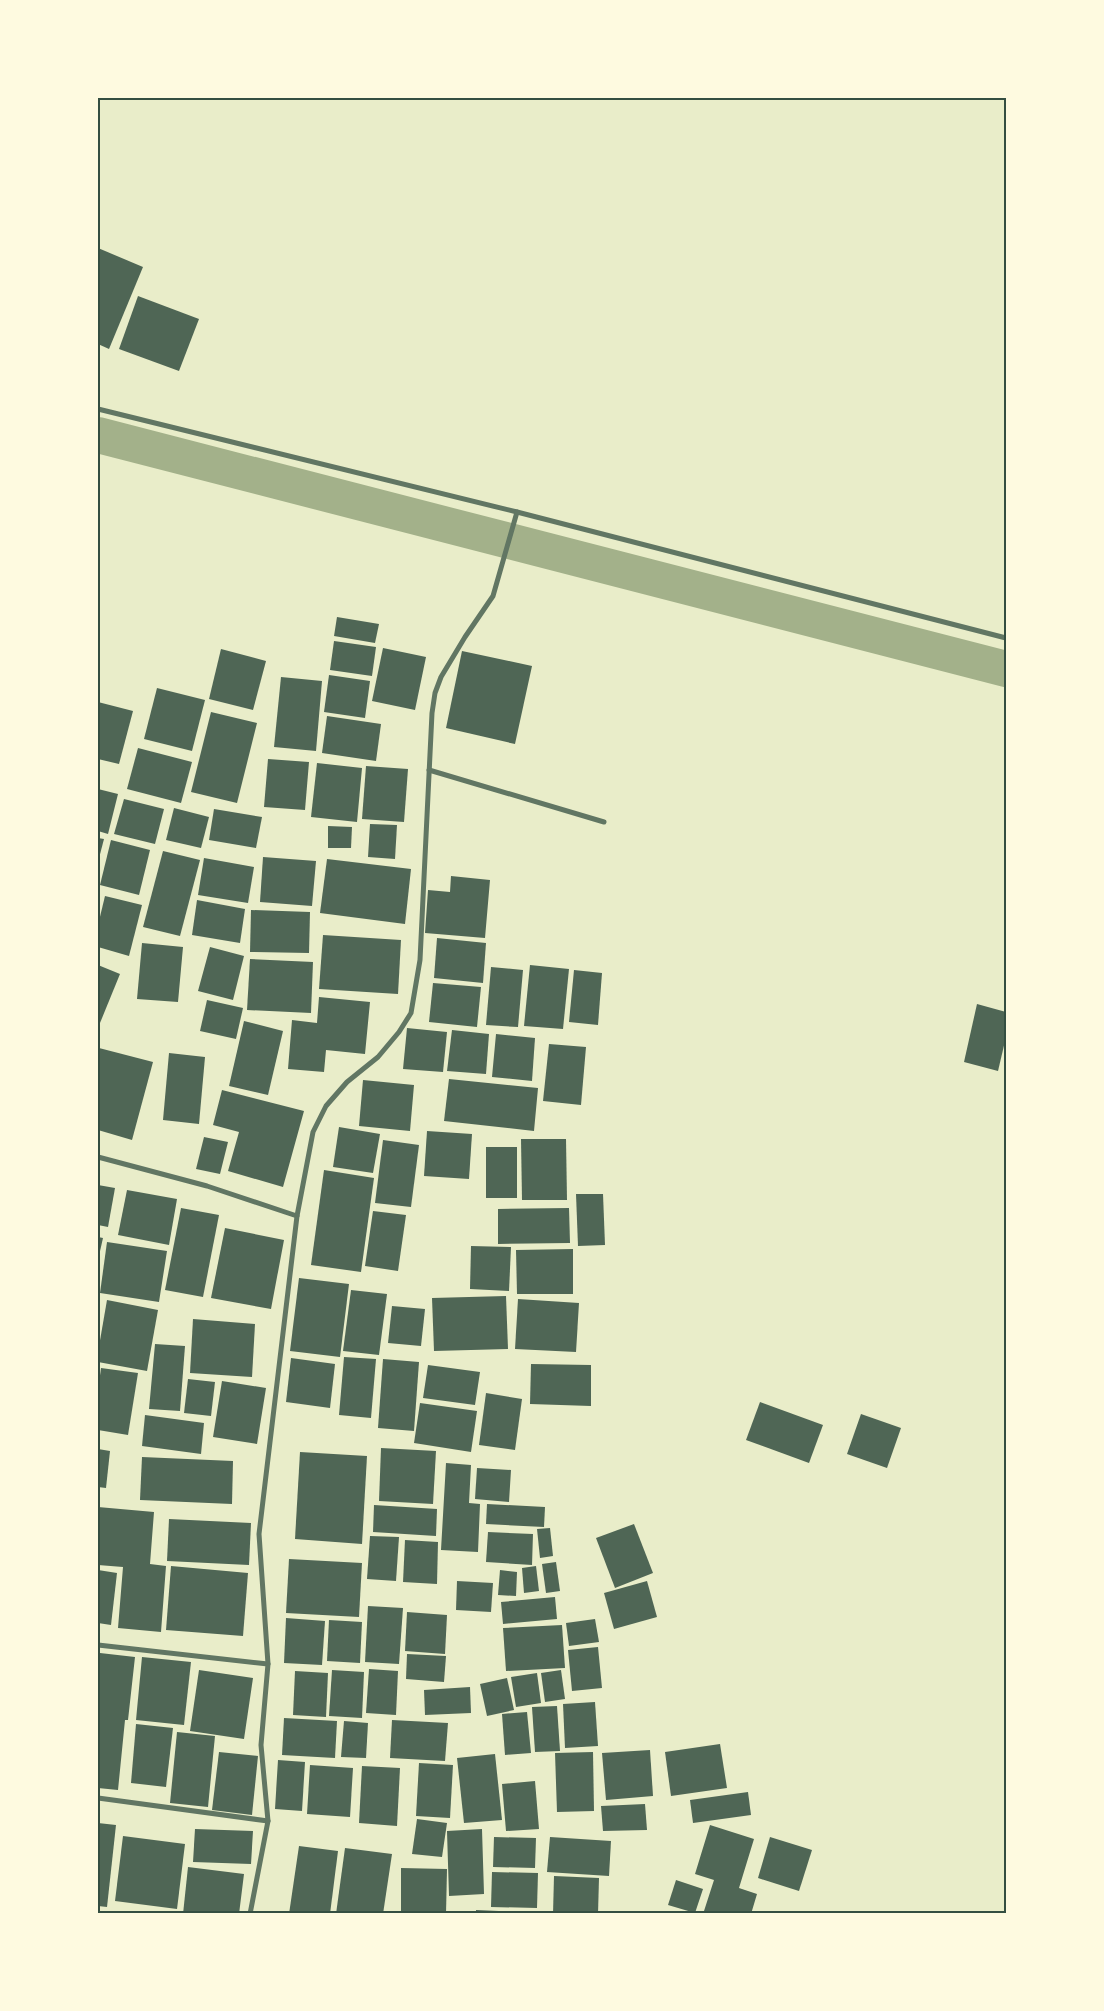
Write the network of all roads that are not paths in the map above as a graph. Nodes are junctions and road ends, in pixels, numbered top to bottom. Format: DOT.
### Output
graph roads {
  1 [pos="98,409"];
  2 [pos="517,512"];
  3 [pos="1006,638"];
  4 [pos="429,770"];
  5 [pos="604,822"];
  6 [pos="98,1157"];
  7 [pos="296,1216"];
  8 [pos="98,1645"];
  9 [pos="268,1664"];
  10 [pos="98,1798"];
  11 [pos="268,1821"];
  12 [pos="250,1914"];
  1 -- 2 [label="street"];
  2 -- 3 [label="street"];
  2 -- 4 [label="street"];
  4 -- 5 [label="street"];
  4 -- 7 [label="street"];
  6 -- 7 [label="street"];
  7 -- 9 [label="street"];
  8 -- 9 [label="street"];
  9 -- 11 [label="street"];
  10 -- 11 [label="street"];
  11 -- 12 [label="street"];
}
